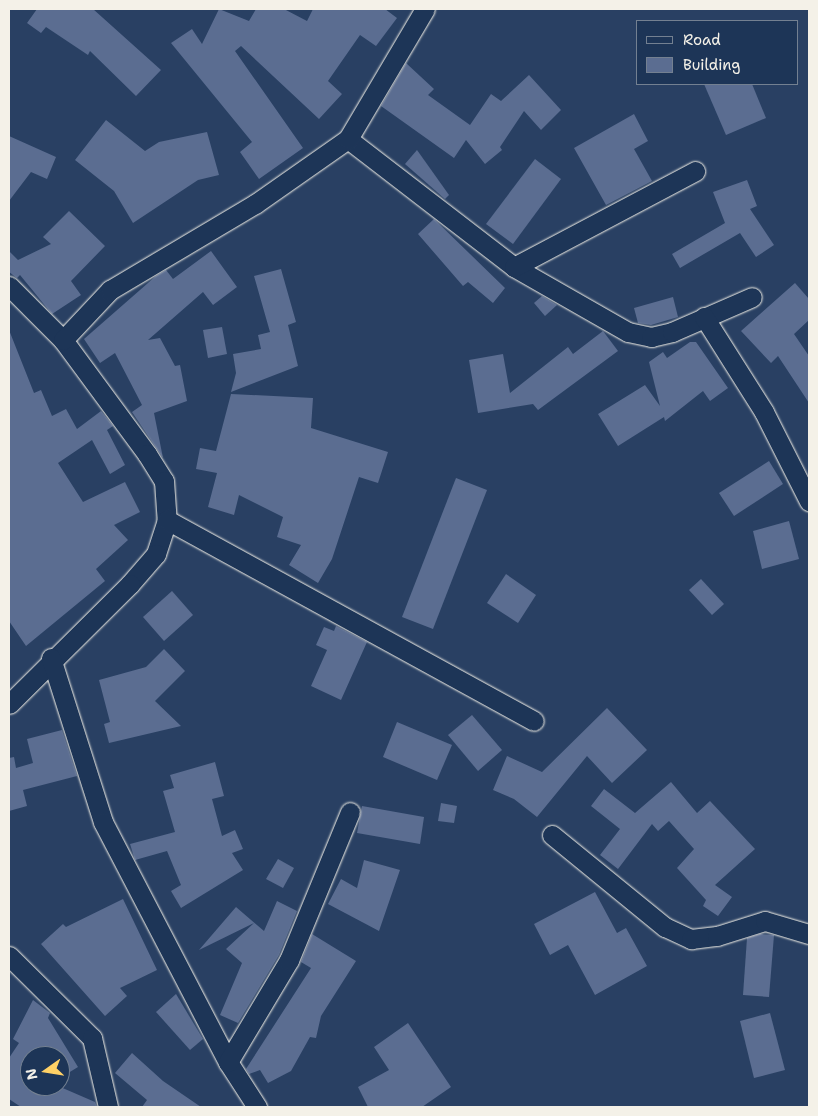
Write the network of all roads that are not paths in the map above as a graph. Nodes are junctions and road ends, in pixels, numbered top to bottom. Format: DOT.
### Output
graph roads {
  1 [pos="425,9"];
  2 [pos="348,139"];
  3 [pos="695,171"];
  4 [pos="514,267"];
  5 [pos="9,286"];
  6 [pos="752,297"];
  7 [pos="704,317"];
  8 [pos="63,340"];
  9 [pos="809,501"];
  10 [pos="168,520"];
  11 [pos="51,658"];
  12 [pos="9,704"];
  13 [pos="534,722"];
  14 [pos="350,812"];
  15 [pos="552,835"];
  16 [pos="809,934"];
  17 [pos="9,956"];
  18 [pos="228,1062"];
  19 [pos="108,1107"];
  20 [pos="257,1107"];
  1 -- 2 [label="street"];
  2 -- 4 [label="street"];
  2 -- 8 [label="street"];
  3 -- 4 [label="street"];
  4 -- 7 [label="street"];
  5 -- 8 [label="street"];
  6 -- 7 [label="street"];
  7 -- 9 [label="street"];
  8 -- 10 [label="street"];
  10 -- 11 [label="street"];
  10 -- 13 [label="street"];
  11 -- 12 [label="street"];
  11 -- 18 [label="street"];
  14 -- 18 [label="street"];
  15 -- 16 [label="street"];
  17 -- 19 [label="street"];
  18 -- 20 [label="street"];
}
